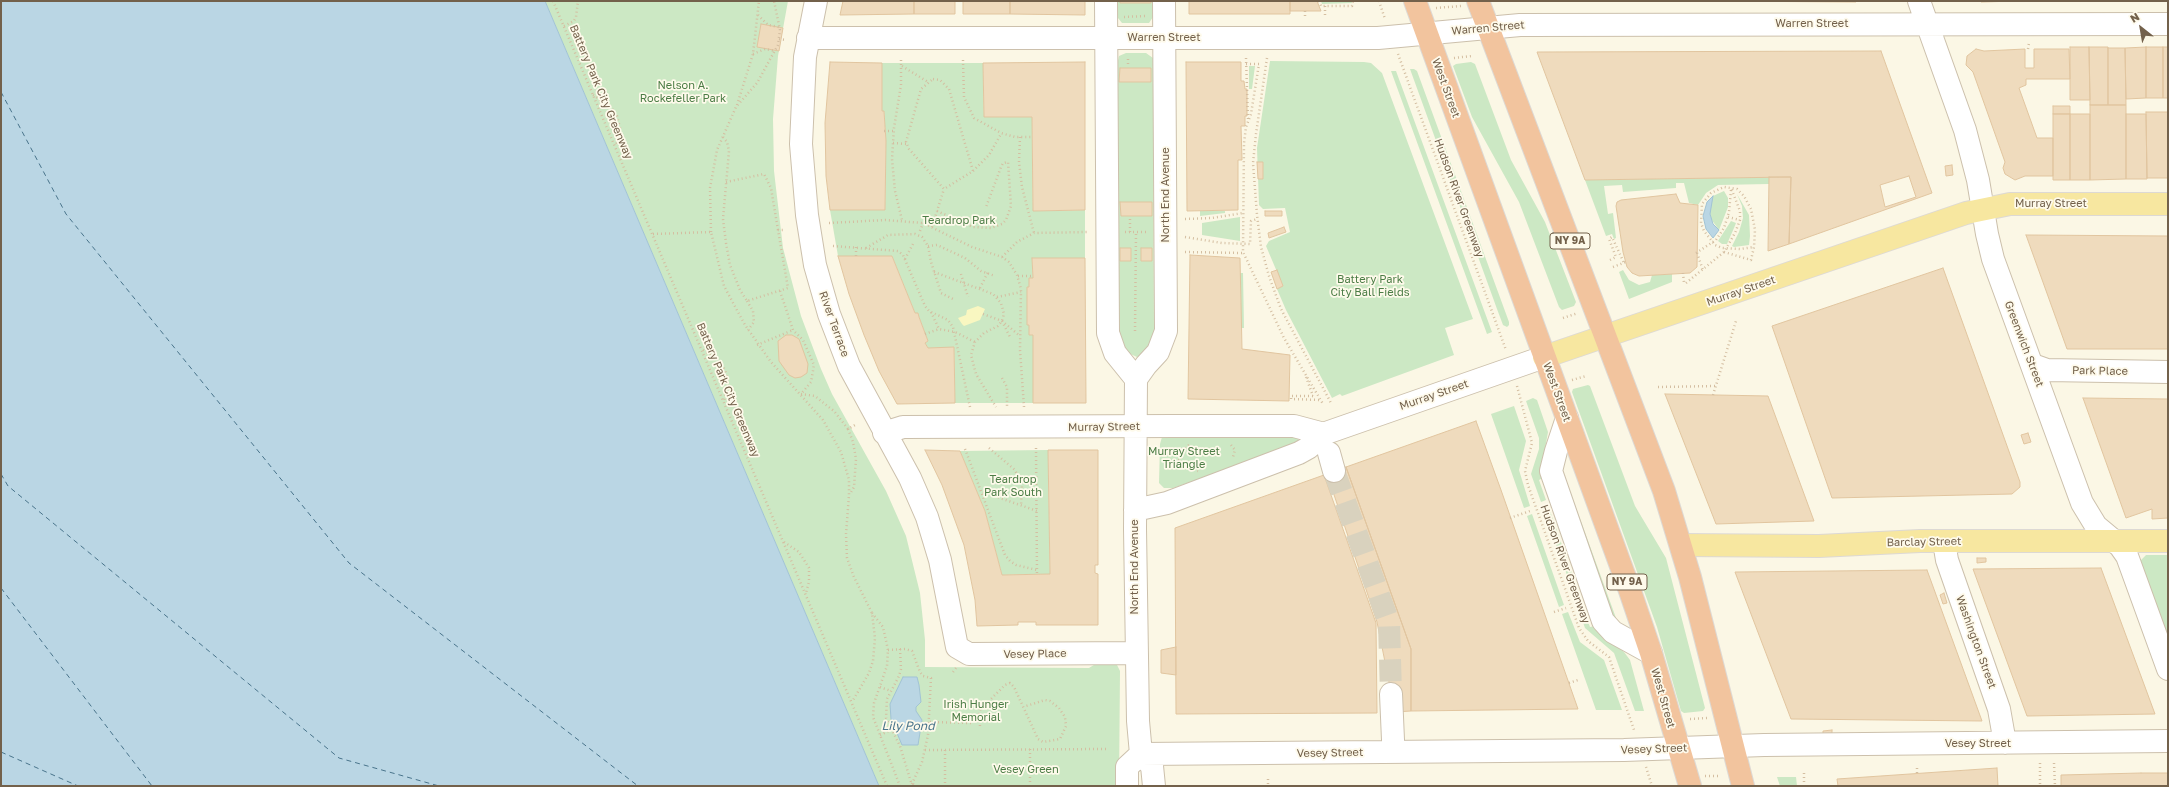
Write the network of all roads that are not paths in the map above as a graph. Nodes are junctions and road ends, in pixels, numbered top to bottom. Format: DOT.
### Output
graph roads {
  1 [pos="816,1"];
  2 [pos="1164,1"];
  3 [pos="1919,1"];
  4 [pos="1470,3"];
  5 [pos="1423,5"];
  6 [pos="1112,9"];
  7 [pos="1927,24"];
  8 [pos="2168,24"];
  9 [pos="1488,27"];
  10 [pos="1426,34"];
  11 [pos="808,38"];
  12 [pos="1105,38"];
  13 [pos="1165,38"];
  14 [pos="2168,204"];
  15 [pos="1983,209"];
  16 [pos="1607,337"];
  17 [pos="1544,357"];
  18 [pos="2032,366"];
  19 [pos="2168,372"];
  20 [pos="1136,379"];
  21 [pos="1567,418"];
  22 [pos="1136,427"];
  23 [pos="884,433"];
  24 [pos="1329,453"];
  25 [pos="1135,510"];
  26 [pos="2115,541"];
  27 [pos="2168,541"];
  28 [pos="1944,542"];
  29 [pos="1681,545"];
  30 [pos="952,627"];
  31 [pos="1136,653"];
  32 [pos="1650,653"];
  33 [pos="2168,669"];
  34 [pos="1391,694"];
  35 [pos="1392,740"];
  36 [pos="2168,741"];
  37 [pos="2005,743"];
  38 [pos="1732,746"];
  39 [pos="1678,748"];
  40 [pos="1141,754"];
  41 [pos="1695,781"];
  42 [pos="1127,786"];
  43 [pos="1154,786"];
  44 [pos="1743,786"];
  1 -- 11 [label="street, River Terrace"];
  2 -- 13 [label="street, North End Avenue"];
  3 -- 7 [label="street, Greenwich Street"];
  4 -- 9 [label="highway, NY 9A"];
  5 -- 10 [label="highway, West Street / NY 9A"];
  6 -- 12 [label="street"];
  7 -- 8 [label="street, Warren Street"];
  7 -- 9 [label="street, Warren Street"];
  7 -- 15 [label="street, Greenwich Street"];
  9 -- 10 [label="street, Warren Street"];
  9 -- 16 [label="highway, NY 9A"];
  10 -- 13 [label="street, Warren Street"];
  10 -- 17 [label="highway, West Street / NY 9A"];
  11 -- 12 [label="street, Warren Street"];
  11 -- 23 [label="street, River Terrace"];
  12 -- 13 [label="street, Warren Street"];
  12 -- 20 [label="street"];
  13 -- 20 [label="street, North End Avenue"];
  14 -- 15 [label="main road, Murray Street"];
  15 -- 16 [label="main road, Murray Street"];
  15 -- 18 [label="street, Greenwich Street"];
  16 -- 17 [label="main road, Murray Street"];
  16 -- 29 [label="highway, NY 9A"];
  17 -- 21 [label="highway, West Street / NY 9A"];
  17 -- 24 [label="street, Murray Street"];
  18 -- 19 [label="street, Park Place"];
  18 -- 26 [label="street, Greenwich Street"];
  20 -- 22 [label="street, North End Avenue"];
  21 -- 32 [label="highway, West Street / NY 9A"];
  21 -- 32 [label="street"];
  22 -- 23 [label="street, Murray Street"];
  22 -- 24 [label="street, Murray Street"];
  22 -- 25 [label="street, North End Avenue"];
  23 -- 30 [label="street, River Terrace"];
  24 -- 25 [label="street, Murray Street"];
  25 -- 31 [label="street, North End Avenue"];
  26 -- 27 [label="main road, Barclay Street"];
  26 -- 28 [label="main road, Barclay Street"];
  26 -- 33 [label="street, Greenwich Street"];
  28 -- 29 [label="main road, Barclay Street"];
  28 -- 37 [label="street, Washington Street"];
  29 -- 38 [label="highway, NY 9A"];
  30 -- 31 [label="street, Vesey Place"];
  31 -- 40 [label="street, North End Avenue"];
  32 -- 39 [label="highway, West Street / NY 9A"];
  34 -- 35 [label="street"];
  36 -- 37 [label="street, Vesey Street"];
  37 -- 38 [label="street, Vesey Street"];
  38 -- 39 [label="street, Vesey Street"];
  38 -- 44 [label="highway, NY 9A"];
  39 -- 40 [label="street, Vesey Street"];
  39 -- 41 [label="highway, West Street / NY 9A"];
  40 -- 42 [label="street"];
  40 -- 43 [label="street"];
}
